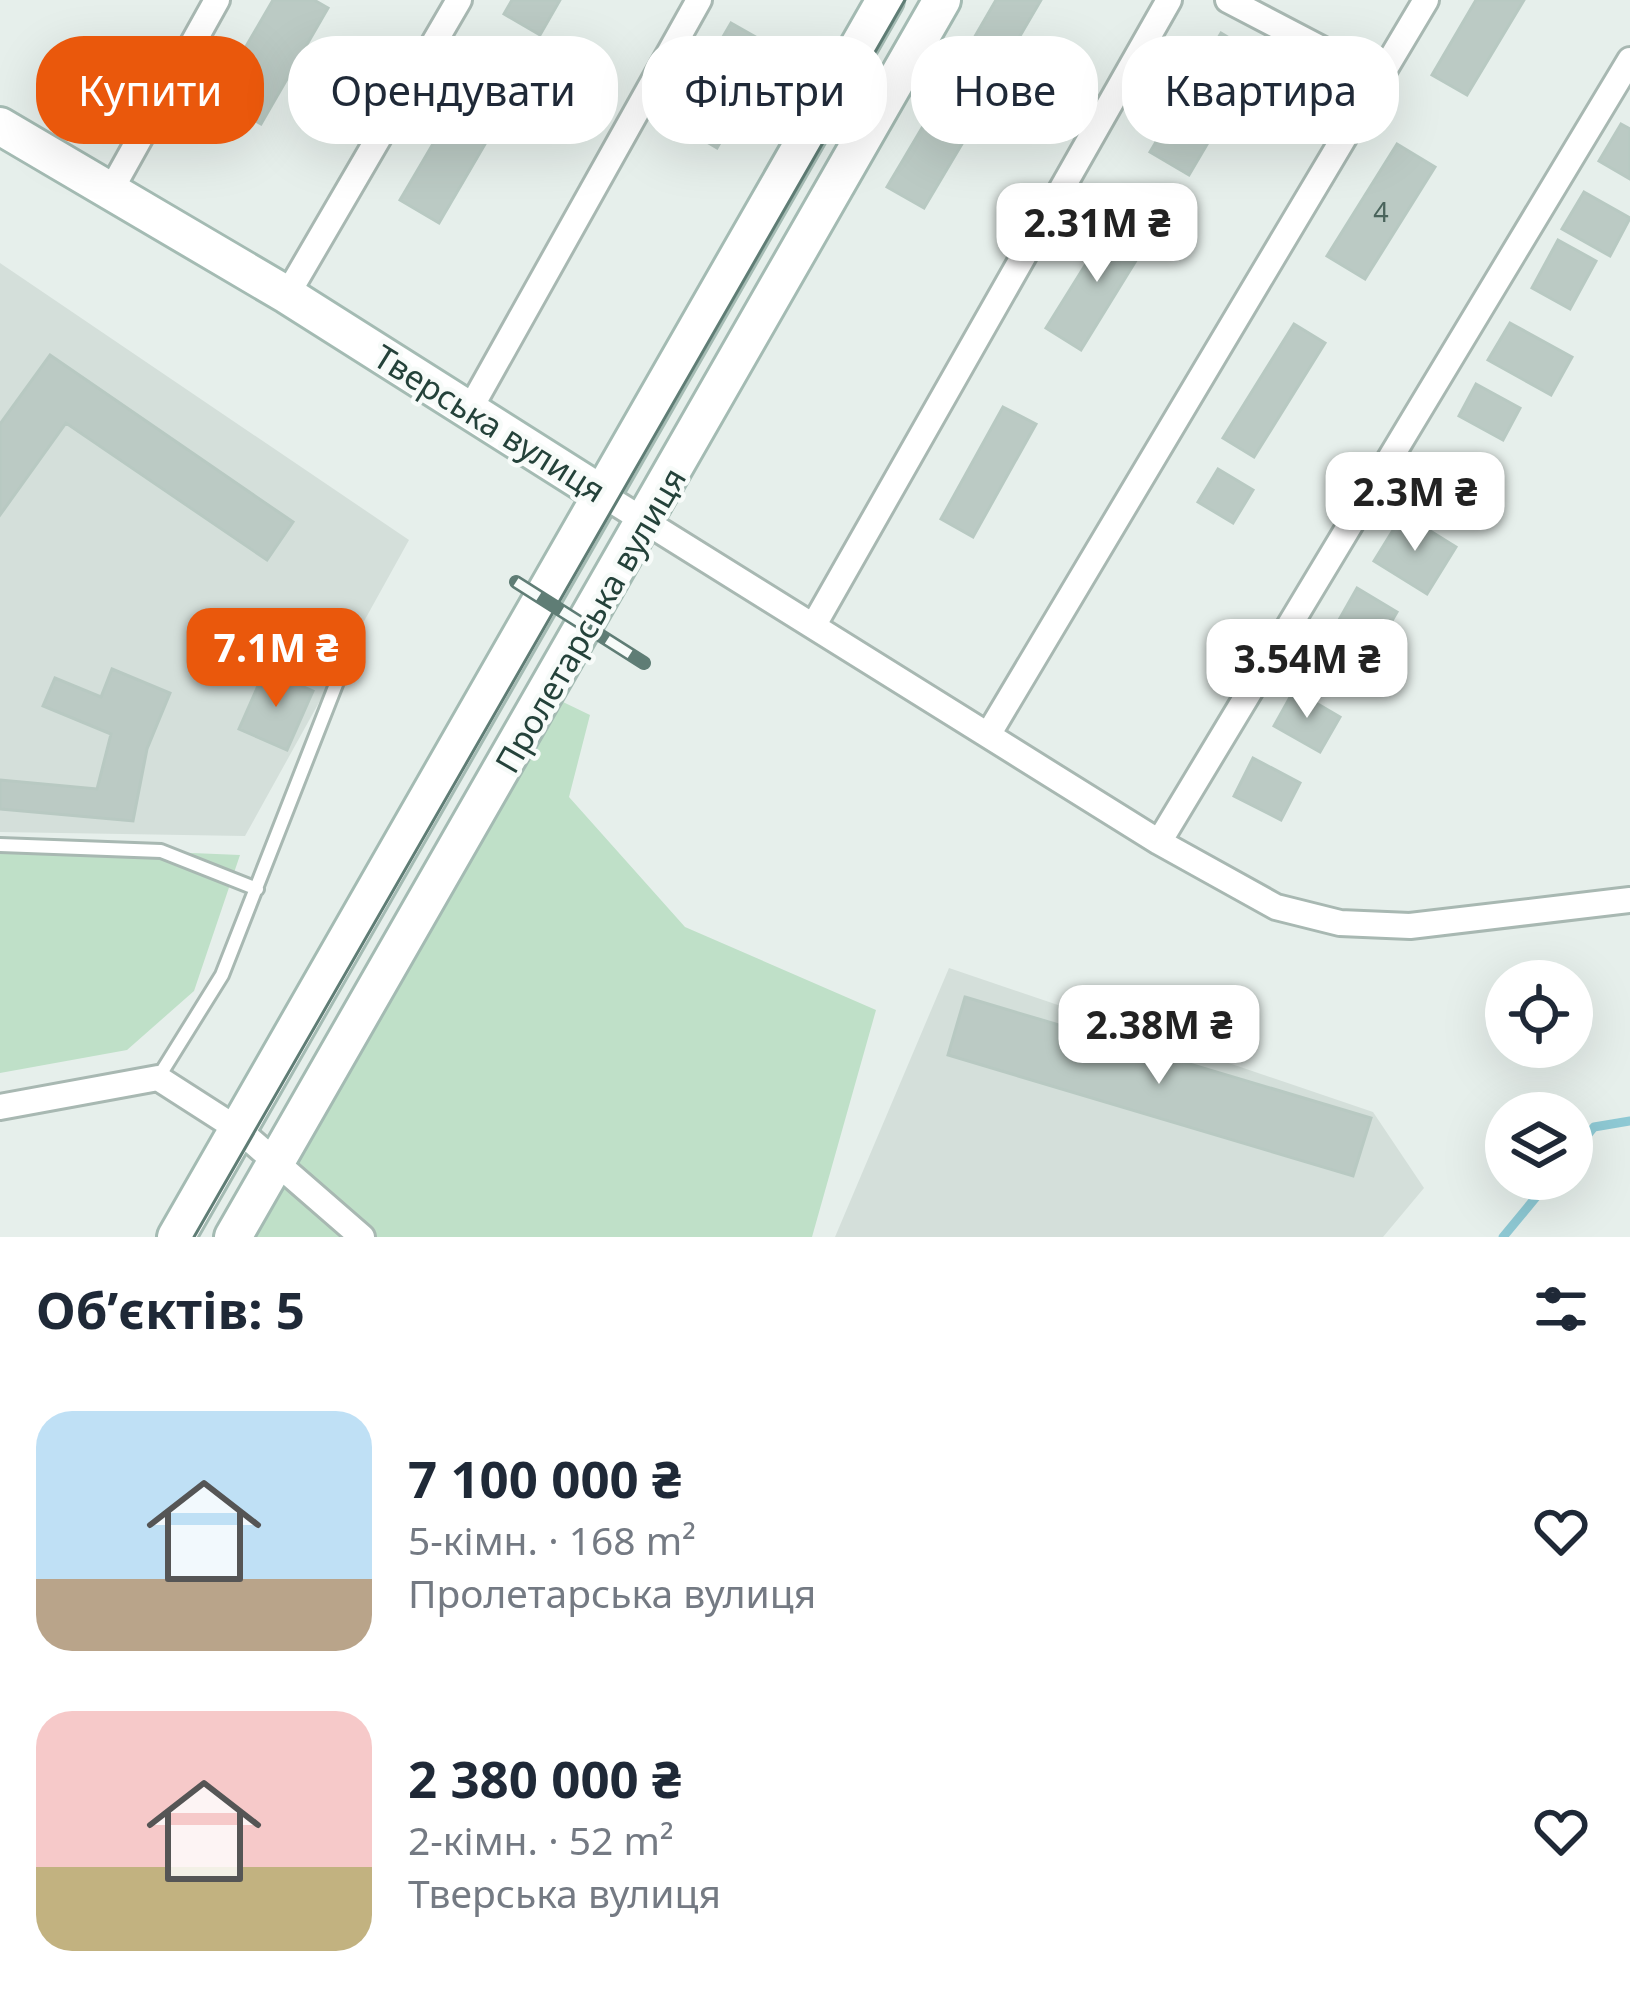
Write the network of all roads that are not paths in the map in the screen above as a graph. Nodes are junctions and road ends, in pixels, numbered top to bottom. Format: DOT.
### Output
graph roads {
  1 [pos="217,0"];
  2 [pos="459,0"];
  3 [pos="699,0"];
  4 [pos="885,0"];
  5 [pos="943,0"];
  6 [pos="1169,0"];
  7 [pos="1228,0"];
  8 [pos="1426,0"];
  9 [pos="1297,36"];
  10 [pos="1399,45"];
  11 [pos="1630,60"];
  12 [pos="0,126"];
  13 [pos="1340,144"];
  14 [pos="111,190"];
  15 [pos="287,295"];
  16 [pos="470,409"];
  17 [pos="603,495"];
  18 [pos="647,522"];
  19 [pos="814,623"];
  20 [pos="355,636"];
  21 [pos="988,735"];
  22 [pos="1159,842"];
  23 [pos="0,845"];
  24 [pos="256,889"];
  25 [pos="1630,900"];
  26 [pos="158,1078"];
  27 [pos="0,1107"];
  28 [pos="239,1130"];
  29 [pos="277,1163"];
  30 [pos="176,1237"];
  31 [pos="233,1237"];
  32 [pos="362,1237"];
  1 -- 14 [label="street"];
  2 -- 15 [label="street"];
  3 -- 16 [label="street"];
  4 -- 17 [label="main road, Пролетарська вулиця"];
  5 -- 18 [label="main road, Пролетарська вулиця"];
  6 -- 19 [label="street"];
  7 -- 9 [label="street"];
  8 -- 10 [label="street"];
  11 -- 22 [label="street"];
  12 -- 14 [label="main road, Тверська вулиця"];
  13 -- 21 [label="street"];
  14 -- 15 [label="main road, Тверська вулиця"];
  15 -- 16 [label="main road, Тверська вулиця"];
  16 -- 17 [label="main road, Тверська вулиця"];
  17 -- 18 [label="street, Тверська вулиця"];
  17 -- 28 [label="main road, Пролетарська вулиця"];
  18 -- 19 [label="street, Тверська вулиця"];
  18 -- 29 [label="main road, Пролетарська вулиця"];
  19 -- 21 [label="street, Тверська вулиця"];
  20 -- 24 [label="lane"];
  21 -- 22 [label="street, Тверська вулиця"];
  22 -- 25 [label="street, Тверська вулиця"];
  23 -- 24 [label="lane"];
  24 -- 26 [label="lane"];
  26 -- 27 [label="street"];
  26 -- 28 [label="street"];
  28 -- 29 [label="street"];
  28 -- 30 [label="main road, Пролетарська вулиця"];
  29 -- 31 [label="main road, Пролетарська вулиця"];
  29 -- 32 [label="street"];
}
